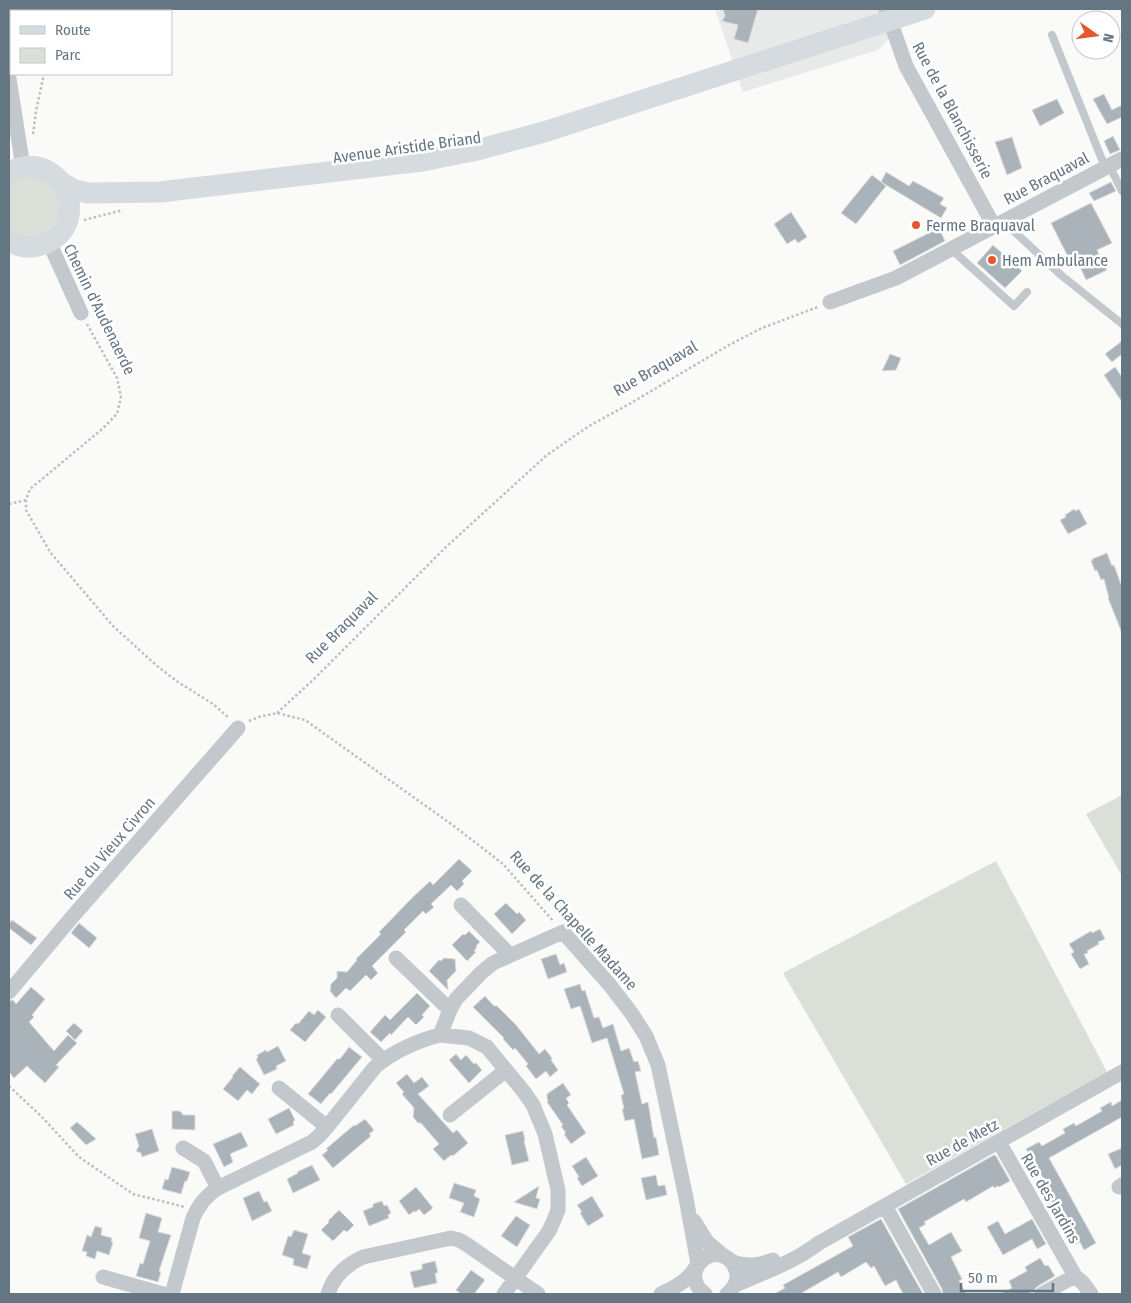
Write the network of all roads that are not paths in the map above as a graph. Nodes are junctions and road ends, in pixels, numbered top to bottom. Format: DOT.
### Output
graph roads {
  1 [pos="925,9"];
  2 [pos="888,14"];
  3 [pos="1052,35"];
  4 [pos="9,79"];
  5 [pos="1112,164"];
  6 [pos="16,170"];
  7 [pos="61,182"];
  8 [pos="1122,191"];
  9 [pos="160,192"];
  10 [pos="999,223"];
  11 [pos="64,226"];
  12 [pos="49,242"];
  13 [pos="14,248"];
  14 [pos="951,249"];
  15 [pos="1028,292"];
  16 [pos="830,302"];
  17 [pos="81,314"];
  18 [pos="1122,324"];
  19 [pos="238,728"];
  20 [pos="461,905"];
  21 [pos="510,955"];
  22 [pos="396,958"];
  23 [pos="9,992"];
  24 [pos="450,1010"];
  25 [pos="338,1015"];
  26 [pos="440,1034"];
  27 [pos="383,1060"];
  28 [pos="506,1070"];
  29 [pos="1122,1072"];
  30 [pos="279,1088"];
  31 [pos="450,1115"];
  32 [pos="327,1127"];
  33 [pos="999,1142"];
  34 [pos="183,1148"];
  35 [pos="218,1188"];
  36 [pos="686,1198"];
  37 [pos="885,1206"];
  38 [pos="819,1243"];
  39 [pos="728,1259"];
  40 [pos="697,1266"];
  41 [pos="1075,1276"];
  42 [pos="103,1277"];
  43 [pos="516,1278"];
  44 [pos="731,1291"];
  45 [pos="163,1294"];
  46 [pos="172,1294"];
  47 [pos="328,1294"];
  48 [pos="504,1294"];
  49 [pos="538,1294"];
  50 [pos="661,1294"];
  51 [pos="681,1294"];
  52 [pos="704,1294"];
  53 [pos="934,1294"];
  54 [pos="1042,1294"];
  55 [pos="1091,1294"];
  1 -- 2 [label="main road, Avenue Aristide Briand"];
  2 -- 9 [label="main road, Avenue Aristide Briand"];
  2 -- 10 [label="street, Rue de la Blanchisserie"];
  3 -- 5 [label="lane"];
  4 -- 6 [label="street"];
  5 -- 8 [label="lane"];
  5 -- 10 [label="street, Rue Braquaval"];
  6 -- 7 [label="main road, Avenue Aristide Briand"];
  7 -- 9 [label="main road, Avenue Aristide Briand"];
  7 -- 11 [label="main road"];
  9 -- 11 [label="main road, Avenue Aristide Briand"];
  10 -- 14 [label="street, Rue Braquaval"];
  10 -- 18 [label="lane"];
  11 -- 12 [label="main road, Avenue Aristide Briand"];
  12 -- 13 [label="main road"];
  12 -- 17 [label="street, Chemin d'Audenaerde"];
  14 -- 15 [label="lane"];
  14 -- 16 [label="street, Rue Braquaval"];
  19 -- 23 [label="street, Rue du Vieux Civron"];
  20 -- 21 [label="street"];
  21 -- 24 [label="street"];
  21 -- 36 [label="street, Rue de la Chapelle Madame"];
  22 -- 24 [label="street"];
  24 -- 26 [label="street"];
  25 -- 27 [label="street"];
  26 -- 27 [label="street"];
  26 -- 28 [label="street"];
  27 -- 32 [label="street"];
  28 -- 31 [label="street"];
  28 -- 43 [label="street"];
  29 -- 33 [label="street, Rue de Metz"];
  30 -- 32 [label="street"];
  32 -- 35 [label="street"];
  33 -- 37 [label="street, Rue de Metz"];
  33 -- 41 [label="street, Rue des Jardins"];
  34 -- 35 [label="street"];
  35 -- 46 [label="street"];
  36 -- 39 [label="street, Rue de la Chapelle Madame"];
  36 -- 40 [label="street, Rue de la Chapelle Madame"];
  37 -- 38 [label="street, Rue de Metz"];
  37 -- 53 [label="street"];
  38 -- 39 [label="street, Rue de Metz"];
  38 -- 44 [label="street, Rue de Metz"];
  39 -- 40 [label="street"];
  39 -- 44 [label="street"];
  40 -- 50 [label="street"];
  40 -- 52 [label="street, Rue de la Chapelle Madame"];
  41 -- 54 [label="street"];
  41 -- 55 [label="street, Rue des Jardins"];
  42 -- 45 [label="street"];
  43 -- 47 [label="street"];
  43 -- 48 [label="street"];
  43 -- 49 [label="street"];
  51 -- 52 [label="street"];
}
